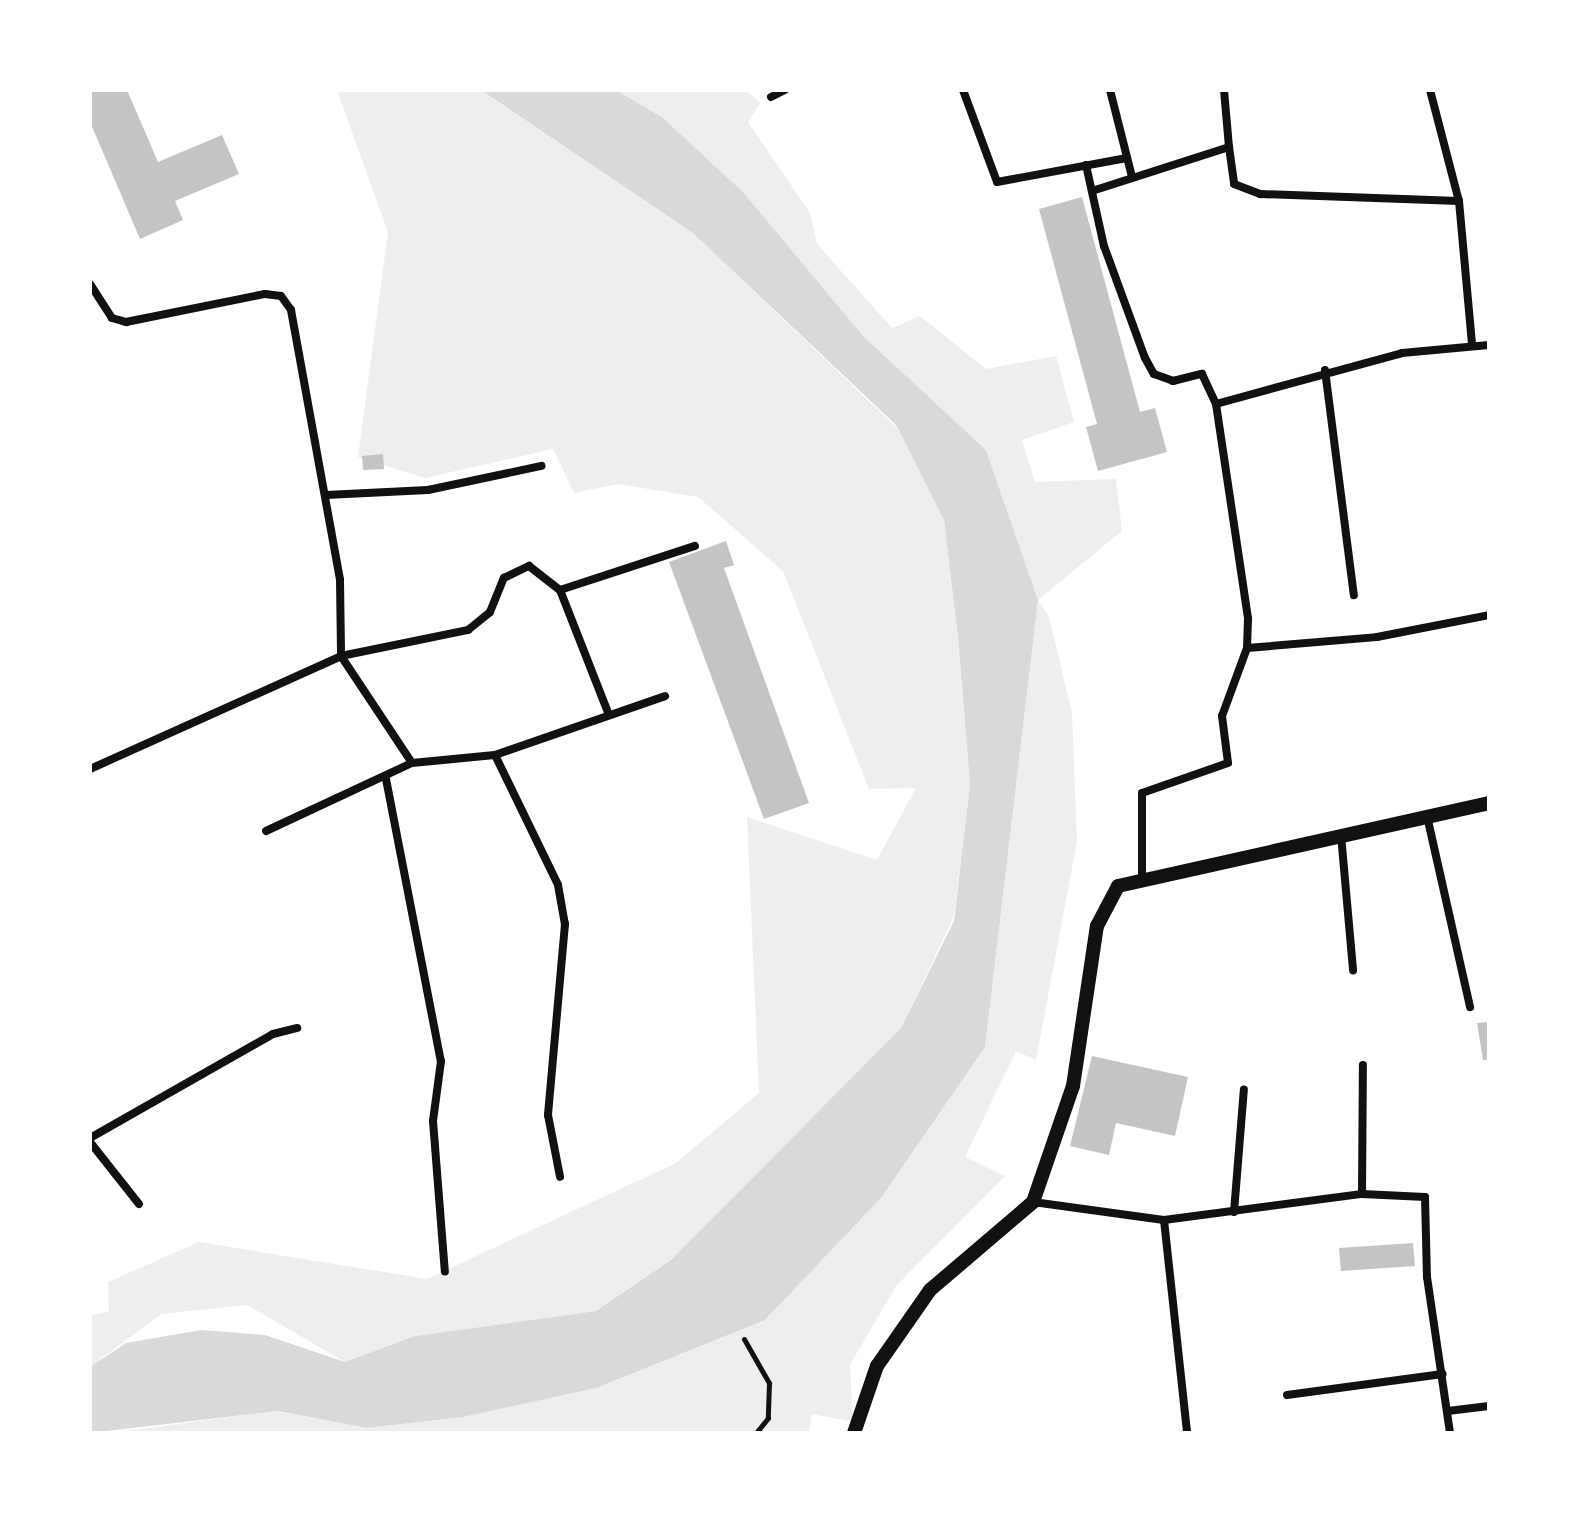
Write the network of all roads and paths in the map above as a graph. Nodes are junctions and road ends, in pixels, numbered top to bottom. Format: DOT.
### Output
graph roads {
  1 [pos="785,90"];
  2 [pos="963,90"];
  3 [pos="1110,90"];
  4 [pos="1224,90"];
  5 [pos="1430,90"];
  6 [pos="771,97"];
  7 [pos="1229,147"];
  8 [pos="1127,158"];
  9 [pos="1086,165"];
  10 [pos="1132,177"];
  11 [pos="1092,191"];
  12 [pos="1459,201"];
  13 [pos="90,284"];
  14 [pos="1472,345"];
  15 [pos="1489,345"];
  16 [pos="1325,370"];
  17 [pos="1216,404"];
  18 [pos="541,466"];
  19 [pos="326,495"];
  20 [pos="695,546"];
  21 [pos="560,590"];
  22 [pos="1354,595"];
  23 [pos="1489,615"];
  24 [pos="1247,648"];
  25 [pos="341,656"];
  26 [pos="665,696"];
  27 [pos="609,715"];
  28 [pos="495,755"];
  29 [pos="412,763"];
  30 [pos="90,769"];
  31 [pos="386,779"];
  32 [pos="1489,803"];
  33 [pos="1427,816"];
  34 [pos="266,831"];
  35 [pos="1340,834"];
  36 [pos="1142,877"];
  37 [pos="1353,970"];
  38 [pos="1470,1007"];
  39 [pos="297,1028"];
  40 [pos="1363,1065"];
  41 [pos="1244,1089"];
  42 [pos="90,1140"];
  43 [pos="560,1177"];
  44 [pos="1362,1194"];
  45 [pos="1033,1202"];
  46 [pos="139,1204"];
  47 [pos="1234,1212"];
  48 [pos="1164,1220"];
  49 [pos="445,1272"];
  50 [pos="744,1339"];
  51 [pos="1443,1374"];
  52 [pos="1287,1395"];
  53 [pos="1489,1406"];
  54 [pos="1448,1411"];
  55 [pos="756,1433"];
  56 [pos="854,1433"];
  57 [pos="1187,1433"];
  58 [pos="1450,1433"];
  1 -- 6 [label="street"];
  2 -- 9 [label="street"];
  3 -- 8 [label="street"];
  4 -- 7 [label="street"];
  5 -- 12 [label="street"];
  7 -- 10 [label="street"];
  7 -- 12 [label="street"];
  8 -- 9 [label="street"];
  8 -- 10 [label="street"];
  9 -- 11 [label="street"];
  10 -- 11 [label="street"];
  11 -- 17 [label="street"];
  12 -- 14 [label="street"];
  13 -- 19 [label="street"];
  14 -- 15 [label="street"];
  14 -- 16 [label="street"];
  16 -- 17 [label="street"];
  16 -- 22 [label="street"];
  17 -- 24 [label="street"];
  18 -- 19 [label="street"];
  19 -- 25 [label="street"];
  20 -- 21 [label="street"];
  21 -- 25 [label="street"];
  21 -- 27 [label="street"];
  23 -- 24 [label="street"];
  24 -- 36 [label="street"];
  25 -- 29 [label="street"];
  25 -- 30 [label="street"];
  26 -- 27 [label="street"];
  27 -- 28 [label="street"];
  28 -- 29 [label="street"];
  28 -- 43 [label="street"];
  29 -- 31 [label="street"];
  31 -- 34 [label="street"];
  31 -- 49 [label="street"];
  32 -- 33 [label="street"];
  33 -- 35 [label="street"];
  33 -- 38 [label="street"];
  35 -- 36 [label="street"];
  35 -- 37 [label="street"];
  36 -- 45 [label="street"];
  39 -- 42 [label="street"];
  40 -- 44 [label="street"];
  41 -- 47 [label="street"];
  42 -- 46 [label="street"];
  44 -- 47 [label="street"];
  44 -- 51 [label="street"];
  45 -- 48 [label="street"];
  45 -- 56 [label="street"];
  47 -- 48 [label="street"];
  48 -- 57 [label="street"];
  50 -- 55 [label="path"];
  51 -- 52 [label="street"];
  51 -- 54 [label="street"];
  53 -- 54 [label="street"];
  54 -- 58 [label="street"];
}
